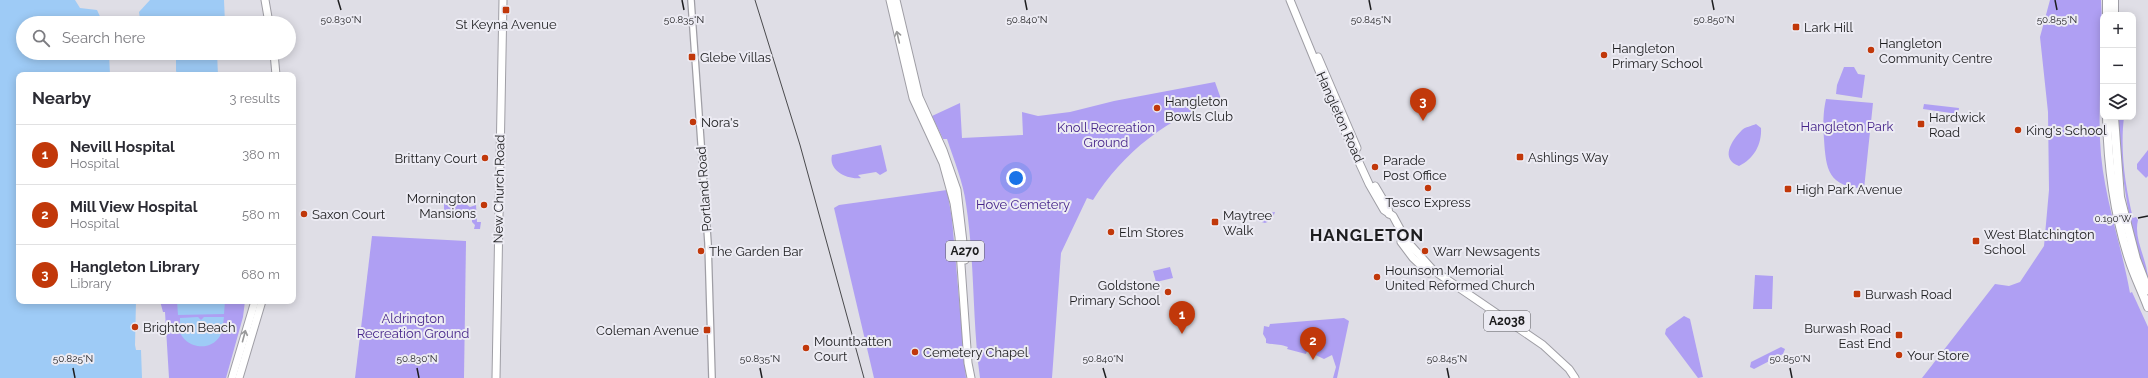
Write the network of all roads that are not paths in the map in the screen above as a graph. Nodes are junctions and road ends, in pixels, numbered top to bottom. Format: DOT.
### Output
graph roads {
  1 [pos="265,0"];
  2 [pos="503,0"];
  3 [pos="691,0"];
  4 [pos="890,0"];
  5 [pos="896,0"];
  6 [pos="1290,0"];
  7 [pos="2106,0"];
  8 [pos="2114,0"];
  9 [pos="2107,12"];
  10 [pos="2114,12"];
  11 [pos="268,16"];
  12 [pos="275,60"];
  13 [pos="276,72"];
  14 [pos="2107,120"];
  15 [pos="2114,120"];
  16 [pos="2148,290"];
  17 [pos="254,304"];
  18 [pos="261,304"];
  19 [pos="2148,307"];
  20 [pos="1522,333"];
  21 [pos="232,378"];
  22 [pos="239,378"];
  23 [pos="496,378"];
  24 [pos="712,378"];
  25 [pos="971,378"];
  26 [pos="975,378"];
  27 [pos="1570,378"];
  28 [pos="1575,378"];
  1 -- 11 [label="main road"];
  2 -- 23 [label="main road, New Church Road"];
  3 -- 24 [label="street, Portland Road"];
  25 -- 4 [label="main road, A270, one-way"];
  5 -- 26 [label="main road, A270"];
  6 -- 20 [label="main road, Hangleton Road / A2038"];
  7 -- 9 [label="highway"];
  8 -- 10 [label="highway"];
  12 -- 13 [label="main road"];
  14 -- 19 [label="highway"];
  15 -- 16 [label="highway"];
  21 -- 17 [label="main road, one-way"];
  18 -- 22 [label="main road"];
  20 -- 27 [label="main road, Hangleton Road / A2038"];
  20 -- 28 [label="main road, Hangleton Road / A2038"];
}
